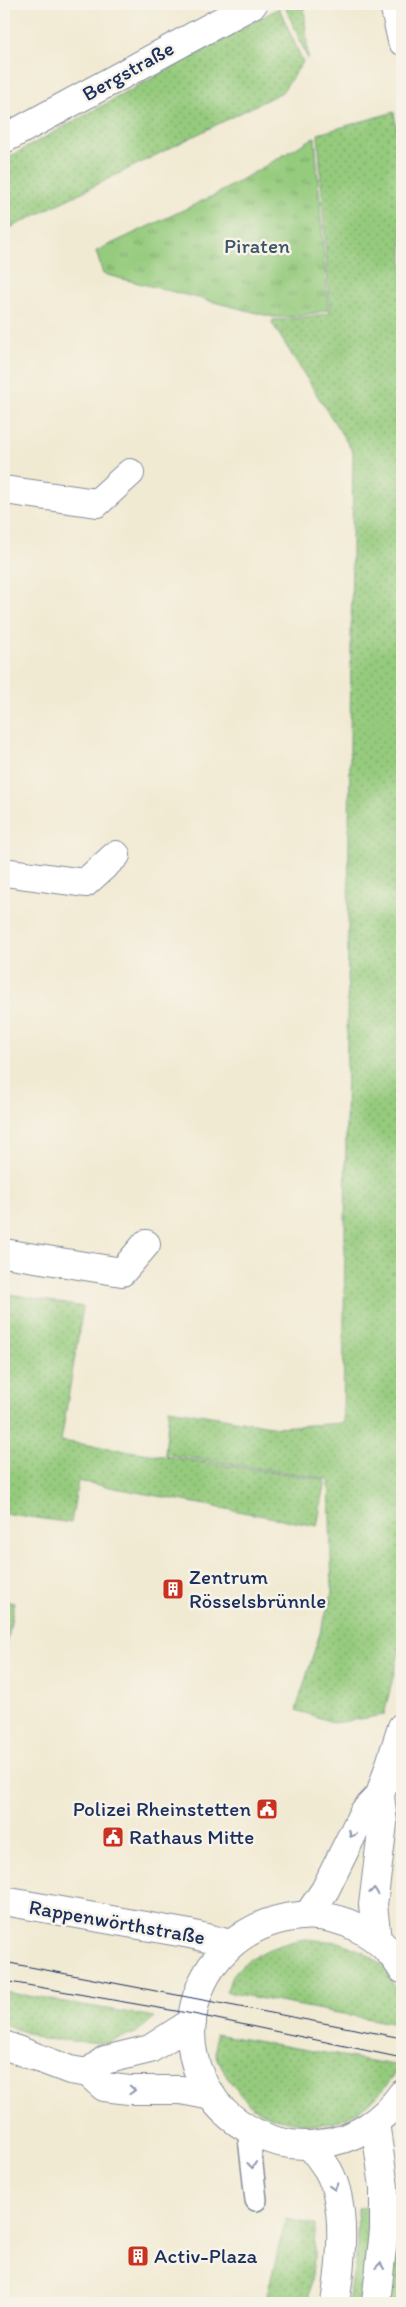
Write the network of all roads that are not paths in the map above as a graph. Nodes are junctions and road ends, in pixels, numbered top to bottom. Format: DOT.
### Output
graph roads {
  1 [pos="253,4"];
  2 [pos="394,4"];
  3 [pos="402,41"];
  4 [pos="4,139"];
  5 [pos="130,473"];
  6 [pos="4,490"];
  7 [pos="116,855"];
  8 [pos="4,872"];
  9 [pos="146,1244"];
  10 [pos="4,1254"];
  11 [pos="402,1727"];
  12 [pos="380,1795"];
  13 [pos="4,1902"];
  14 [pos="308,1915"];
  15 [pos="377,1940"];
  16 [pos="230,1944"];
  17 [pos="401,1965"];
  18 [pos="192,2022"];
  19 [pos="4,2045"];
  20 [pos="88,2073"];
  21 [pos="402,2094"];
  22 [pos="212,2096"];
  23 [pos="375,2122"];
  24 [pos="248,2129"];
  25 [pos="310,2145"];
  26 [pos="256,2200"];
  27 [pos="335,2303"];
  28 [pos="376,2303"];
  1 -- 4 [label="main road, Bergstraße"];
  2 -- 3 [label="main road"];
  5 -- 6 [label="main road"];
  7 -- 8 [label="main road"];
  9 -- 10 [label="main road"];
  11 -- 12 [label="main road"];
  12 -- 14 [label="main road, one-way"];
  15 -- 12 [label="main road, one-way"];
  13 -- 16 [label="main road, Rappenwörthstraße"];
  14 -- 15 [label="main road"];
  14 -- 16 [label="main road"];
  15 -- 17 [label="main road"];
  16 -- 18 [label="main road"];
  18 -- 20 [label="main road"];
  18 -- 22 [label="main road"];
  19 -- 20 [label="main road"];
  20 -- 22 [label="main road, one-way"];
  21 -- 23 [label="main road"];
  22 -- 24 [label="main road"];
  23 -- 25 [label="main road"];
  28 -- 23 [label="main road, one-way"];
  24 -- 25 [label="main road"];
  24 -- 26 [label="lane, one-way"];
  25 -- 27 [label="main road, one-way"];
}
